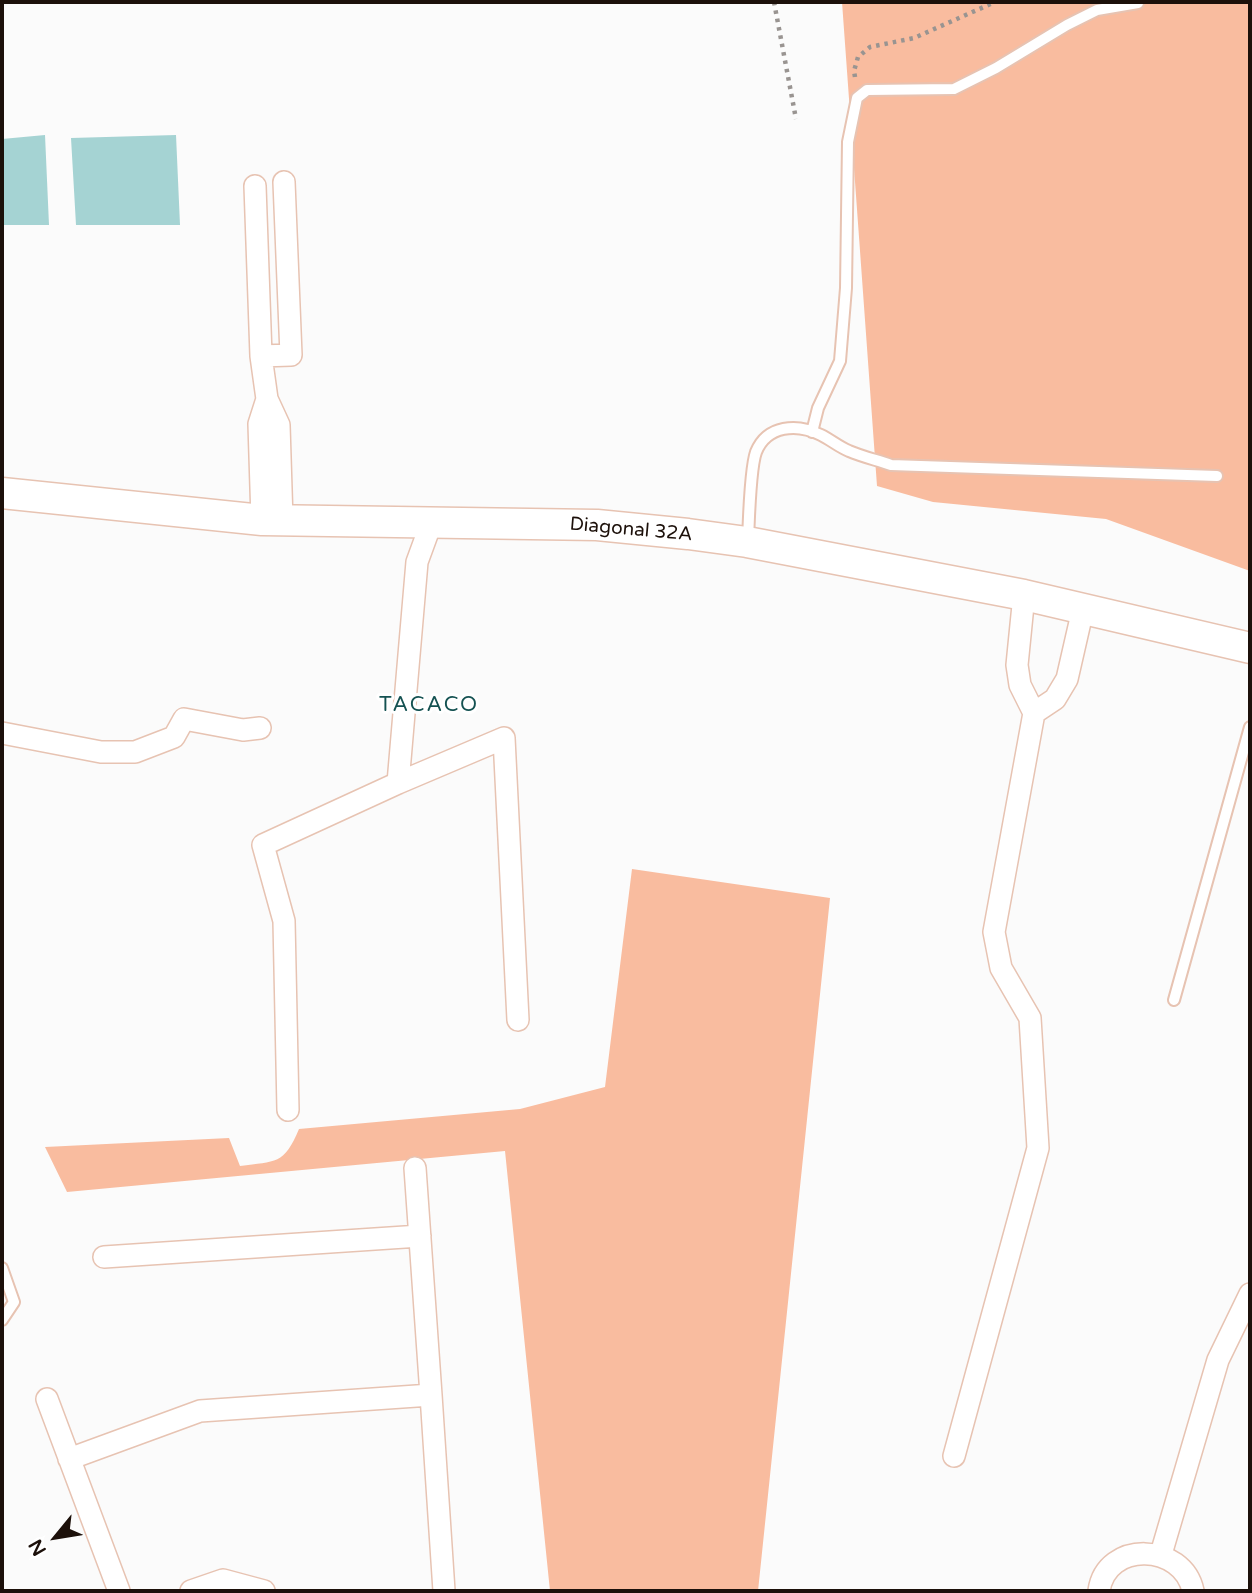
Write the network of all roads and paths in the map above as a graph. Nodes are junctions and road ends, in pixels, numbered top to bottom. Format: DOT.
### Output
graph roads {
  1 [pos="774,2"];
  2 [pos="995,2"];
  3 [pos="1138,3"];
  4 [pos="862,94"];
  5 [pos="796,119"];
  6 [pos="284,182"];
  7 [pos="255,186"];
  8 [pos="261,356"];
  9 [pos="812,432"];
  10 [pos="1217,476"];
  11 [pos="2,493"];
  12 [pos="272,520"];
  13 [pos="432,522"];
  14 [pos="747,541"];
  15 [pos="1024,595"];
  16 [pos="1083,609"];
  17 [pos="1250,648"];
  18 [pos="1034,713"];
  19 [pos="1250,727"];
  20 [pos="260,728"];
  21 [pos="2,733"];
  22 [pos="397,783"];
  23 [pos="1174,1000"];
  24 [pos="519,1020"];
  25 [pos="288,1110"];
  26 [pos="415,1168"];
  27 [pos="420,1236"];
  28 [pos="104,1257"];
  29 [pos="2,1268"];
  30 [pos="1250,1294"];
  31 [pos="2,1320"];
  32 [pos="431,1395"];
  33 [pos="47,1399"];
  34 [pos="954,1456"];
  35 [pos="69,1459"];
  36 [pos="1161,1554"];
  37 [pos="119,1591"];
  38 [pos="191,1591"];
  39 [pos="264,1591"];
  40 [pos="444,1591"];
  41 [pos="1099,1591"];
  42 [pos="1193,1591"];
  1 -- 5 [label="path"];
  2 -- 4 [label="path"];
  3 -- 4 [label="lane"];
  4 -- 9 [label="lane"];
  6 -- 8 [label="street"];
  7 -- 8 [label="street"];
  8 -- 12 [label="street"];
  9 -- 10 [label="lane"];
  9 -- 14 [label="lane"];
  11 -- 12 [label="street, Diagonal 32A"];
  12 -- 13 [label="street, Diagonal 32A"];
  13 -- 14 [label="street, Diagonal 32A"];
  13 -- 22 [label="street"];
  14 -- 15 [label="street, Diagonal 32A"];
  15 -- 16 [label="street, Diagonal 32A"];
  15 -- 18 [label="street"];
  16 -- 17 [label="street, Diagonal 32A"];
  16 -- 18 [label="street"];
  18 -- 34 [label="street"];
  19 -- 23 [label="lane"];
  20 -- 21 [label="street"];
  22 -- 24 [label="street"];
  22 -- 25 [label="street"];
  26 -- 27 [label="street"];
  27 -- 28 [label="street"];
  27 -- 32 [label="street"];
  29 -- 31 [label="lane"];
  30 -- 36 [label="street"];
  32 -- 35 [label="street"];
  32 -- 40 [label="street"];
  33 -- 35 [label="street"];
  35 -- 37 [label="street"];
  36 -- 41 [label="street"];
  36 -- 42 [label="street"];
  38 -- 39 [label="street"];
}
